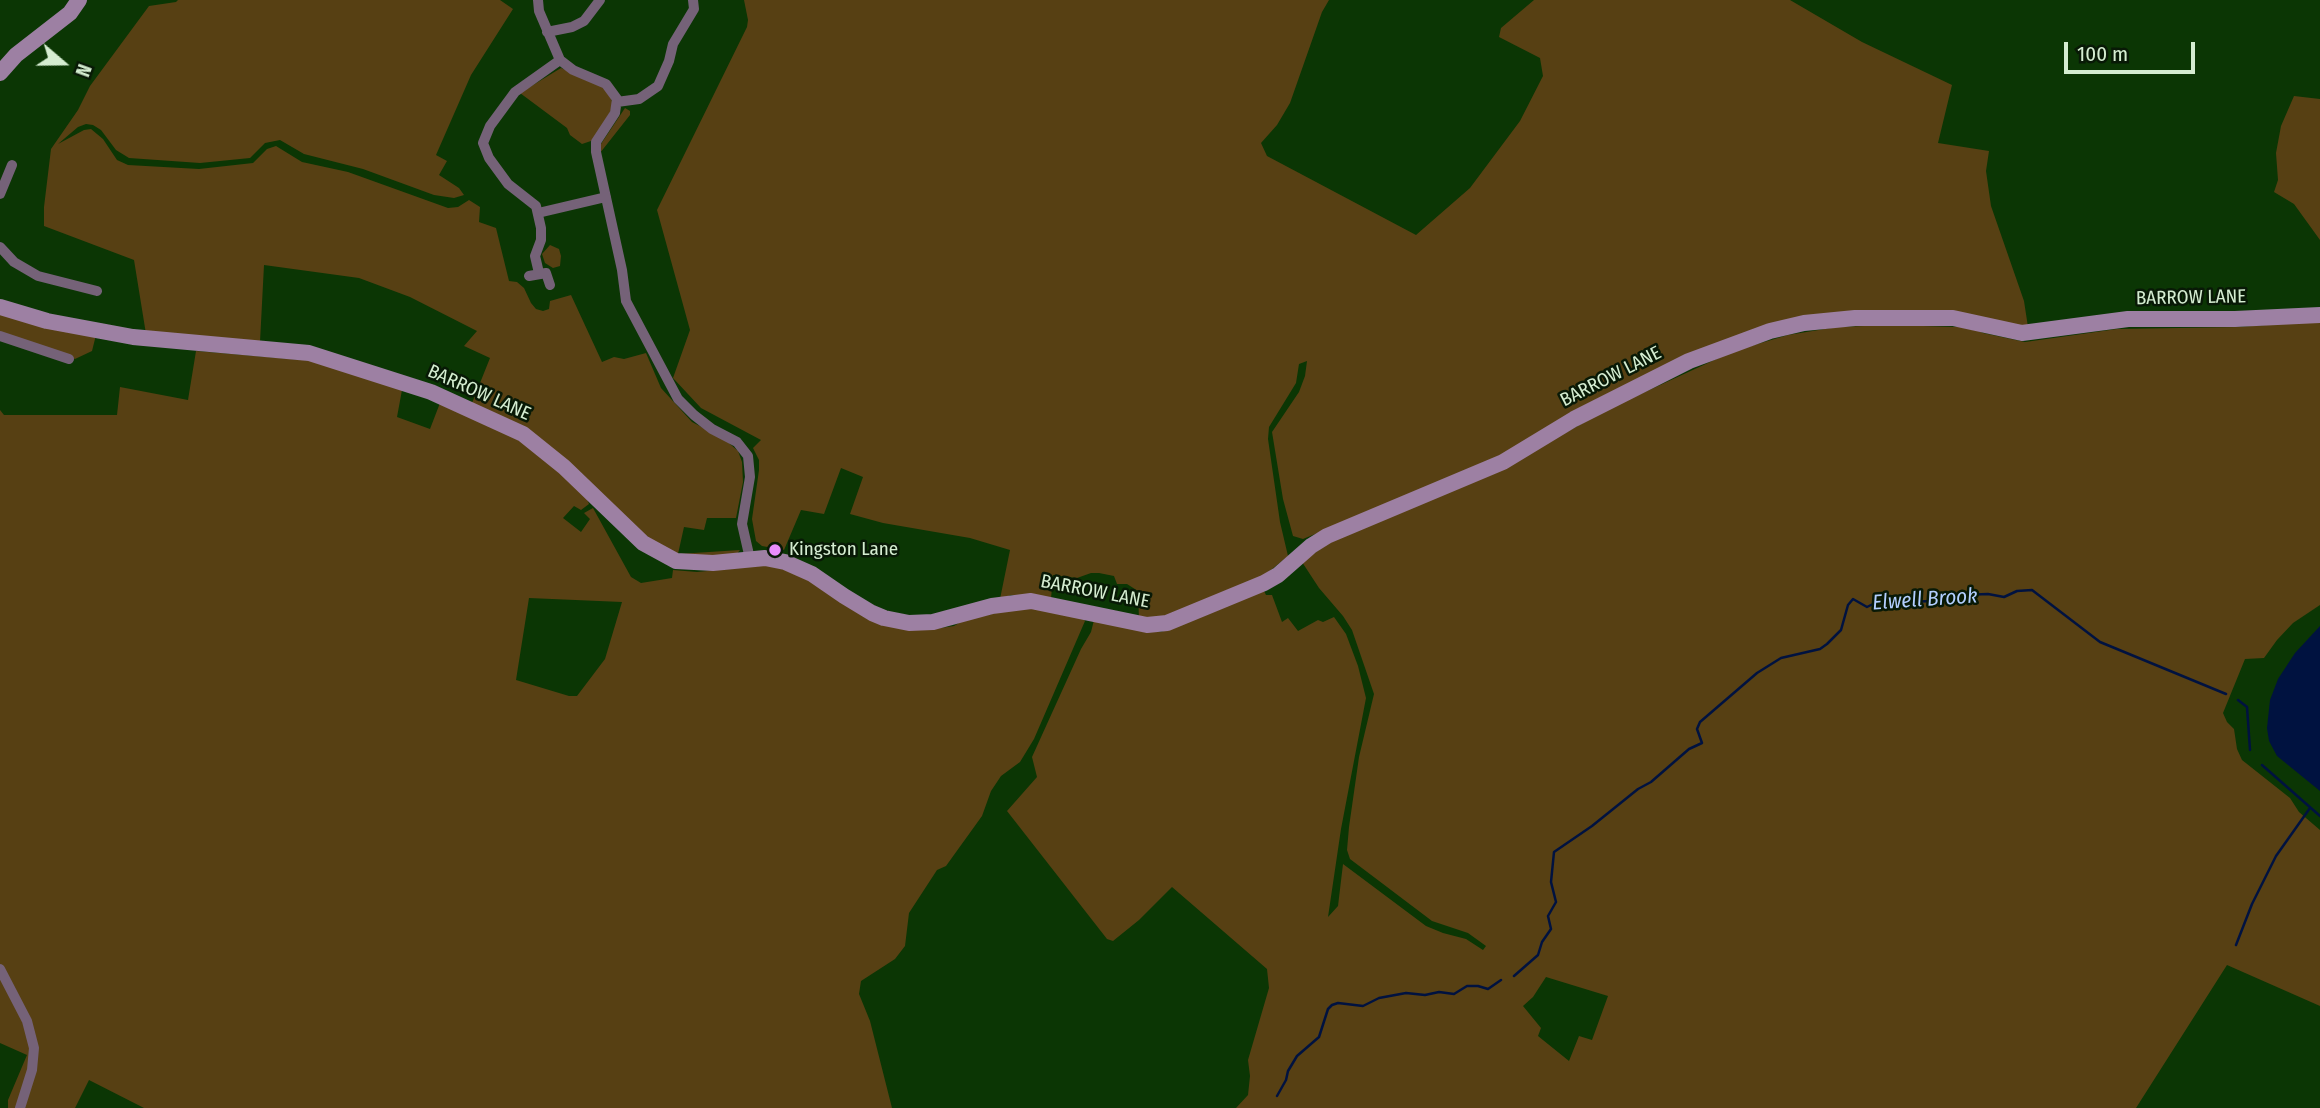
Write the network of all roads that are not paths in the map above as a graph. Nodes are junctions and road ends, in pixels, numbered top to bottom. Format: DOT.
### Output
graph roads {
  1 [pos="79,0"];
  2 [pos="538,0"];
  3 [pos="600,0"];
  4 [pos="693,0"];
  5 [pos="547,32"];
  6 [pos="560,60"];
  7 [pos="0,74"];
  8 [pos="617,102"];
  9 [pos="12,165"];
  10 [pos="0,194"];
  11 [pos="607,197"];
  12 [pos="538,213"];
  13 [pos="0,247"];
  14 [pos="550,285"];
  15 [pos="91,286"];
  16 [pos="0,307"];
  17 [pos="2320,315"];
  18 [pos="0,336"];
  19 [pos="69,359"];
  20 [pos="750,559"];
  21 [pos="0,969"];
  22 [pos="20,1108"];
  1 -- 7 [label="main road"];
  2 -- 5 [label="street"];
  3 -- 5 [label="street"];
  4 -- 8 [label="street"];
  5 -- 6 [label="street"];
  6 -- 8 [label="street"];
  6 -- 12 [label="street"];
  8 -- 11 [label="street"];
  9 -- 10 [label="street"];
  11 -- 12 [label="street"];
  11 -- 20 [label="street"];
  12 -- 14 [label="street"];
  13 -- 15 [label="street"];
  16 -- 20 [label="main road, BARROW LANE"];
  17 -- 20 [label="main road, BARROW LANE"];
  18 -- 19 [label="street"];
  21 -- 22 [label="street"];
}
